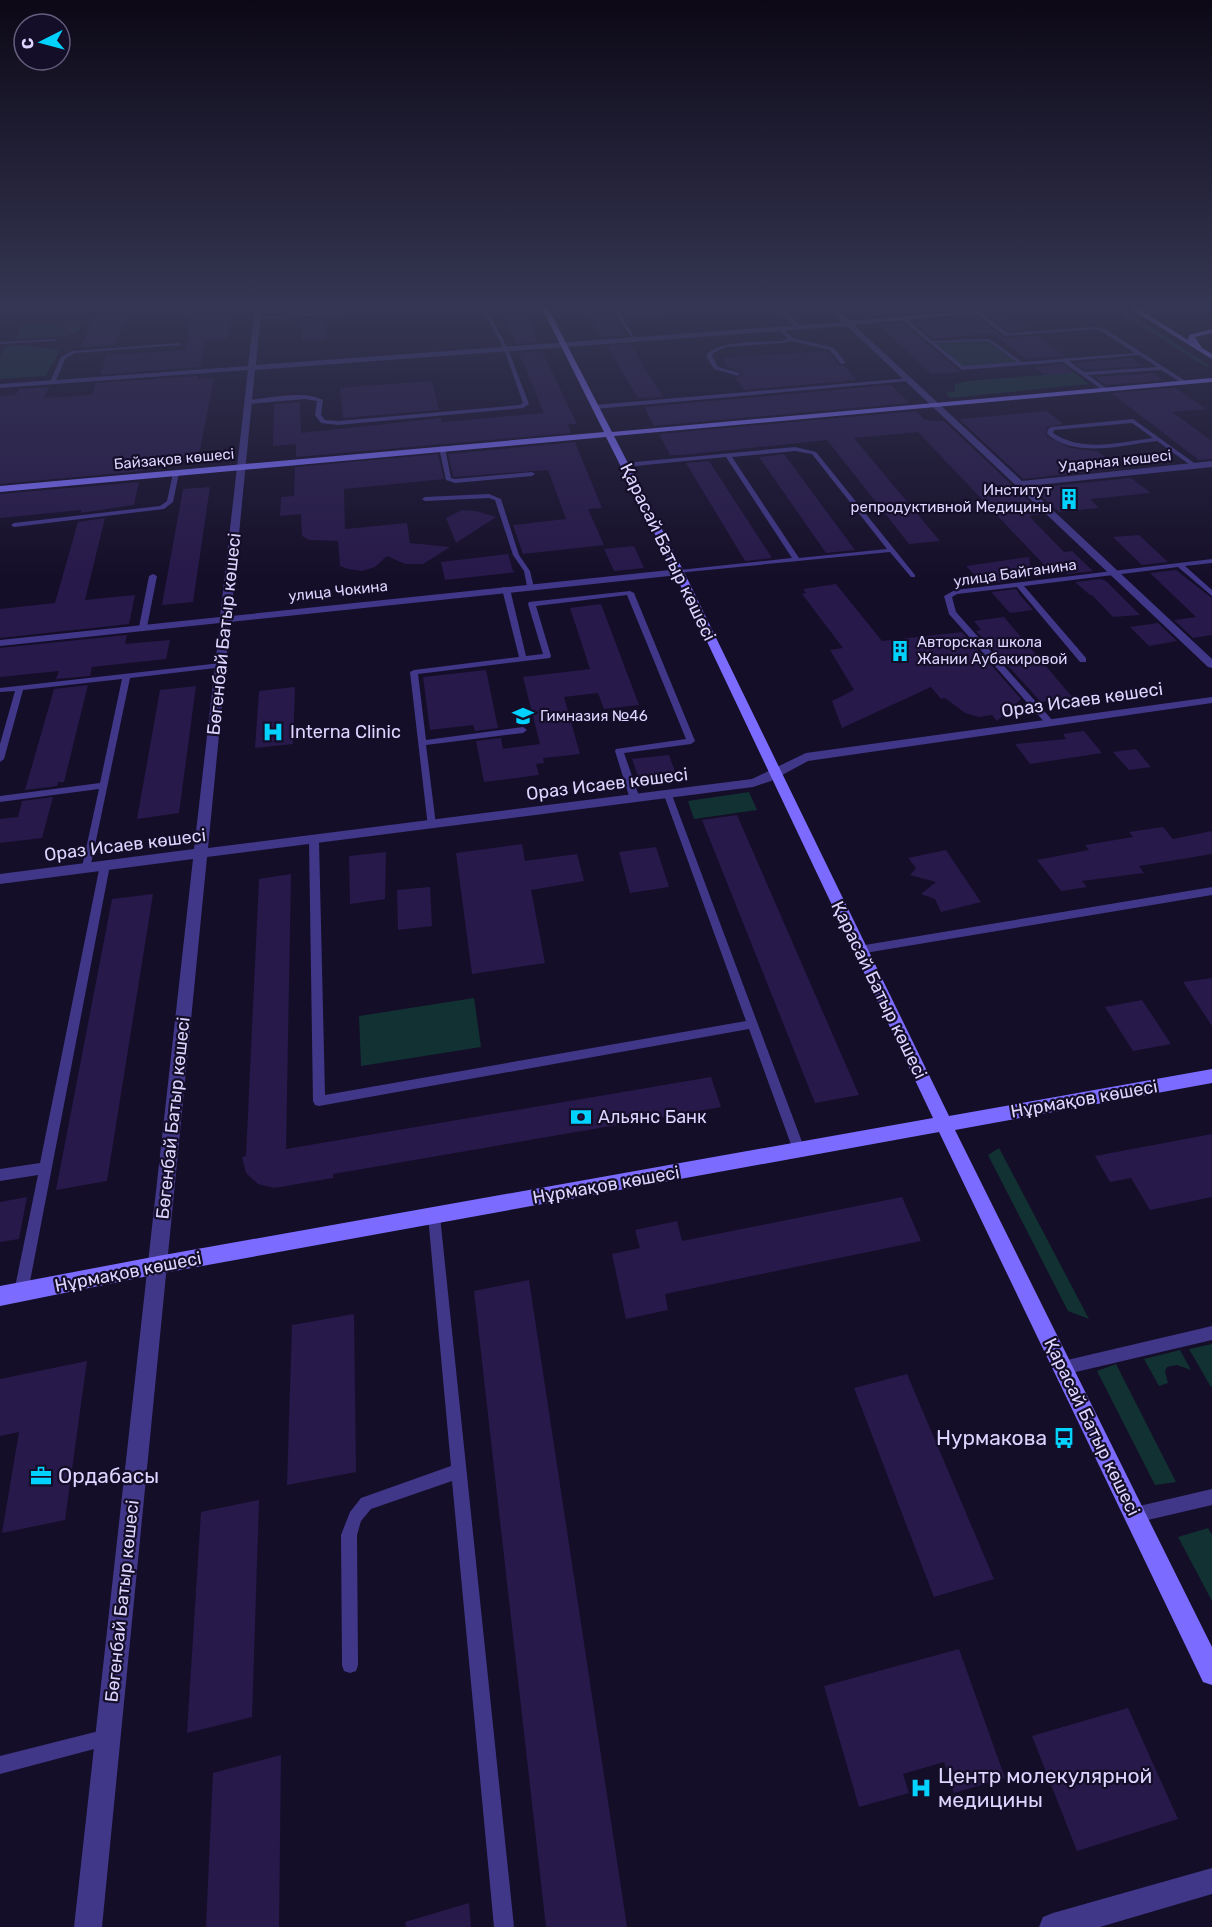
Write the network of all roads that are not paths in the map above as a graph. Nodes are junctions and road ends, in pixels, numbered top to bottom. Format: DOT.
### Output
graph roads {
  1 [pos="249,398"];
  2 [pos="295,398"];
  3 [pos="310,398"];
  4 [pos="524,398"];
  5 [pos="590,398"];
  6 [pos="697,398"];
  7 [pos="930,398"];
  8 [pos="996,398"];
  9 [pos="249,402"];
  10 [pos="935,403"];
  11 [pos="595,407"];
  12 [pos="608,433"];
  13 [pos="1158,439"];
  14 [pos="442,448"];
  15 [pos="728,455"];
  16 [pos="1212,464"];
  17 [pos="625,465"];
  18 [pos="1195,466"];
  19 [pos="242,467"];
  20 [pos="176,473"];
  21 [pos="532,474"];
  22 [pos="1021,484"];
  23 [pos="0,489"];
  24 [pos="425,499"];
  25 [pos="14,525"];
  26 [pos="893,550"];
  27 [pos="797,560"];
  28 [pos="1212,561"];
  29 [pos="1180,565"];
  30 [pos="680,572"];
  31 [pos="1114,573"];
  32 [pos="153,576"];
  33 [pos="913,576"];
  34 [pos="1019,584"];
  35 [pos="531,586"];
  36 [pos="506,589"];
  37 [pos="1212,594"];
  38 [pos="226,619"];
  39 [pos="143,627"];
  40 [pos="0,643"];
  41 [pos="523,659"];
  42 [pos="1083,660"];
  43 [pos="221,664"];
  44 [pos="1212,665"];
  45 [pos="128,675"];
  46 [pos="20,687"];
  47 [pos="0,690"];
  48 [pos="1212,700"];
  49 [pos="1050,723"];
  50 [pos="523,730"];
  51 [pos="423,743"];
  52 [pos="0,759"];
  53 [pos="775,774"];
  54 [pos="104,785"];
  55 [pos="668,795"];
  56 [pos="0,799"];
  57 [pos="635,799"];
  58 [pos="431,825"];
  59 [pos="314,841"];
  60 [pos="201,854"];
  61 [pos="105,865"];
  62 [pos="87,867"];
  63 [pos="0,879"];
  64 [pos="1212,891"];
  65 [pos="859,950"];
  66 [pos="752,1024"];
  67 [pos="1212,1076"];
  68 [pos="944,1124"];
  69 [pos="799,1150"];
  70 [pos="45,1168"];
  71 [pos="0,1175"];
  72 [pos="434,1216"];
  73 [pos="158,1265"];
  74 [pos="21,1292"];
  75 [pos="0,1296"];
  76 [pos="1212,1334"];
  77 [pos="1063,1368"];
  78 [pos="459,1471"];
  79 [pos="1212,1497"];
  80 [pos="1135,1515"];
  81 [pos="350,1665"];
  82 [pos="1212,1673"];
  83 [pos="108,1738"];
  84 [pos="0,1765"];
  85 [pos="1212,1881"];
  86 [pos="88,1927"];
  87 [pos="504,1927"];
  88 [pos="1053,1927"];
  1 -- 9 [label="street, Бөгенбай Батыр көшесі"];
  2 -- 9 [label="lane"];
  3 -- 4 [label="lane"];
  5 -- 11 [label="street, Қарасай Батыр көшесі"];
  6 -- 11 [label="lane"];
  7 -- 10 [label="street"];
  8 -- 10 [label="street, Байзақов көшесі"];
  9 -- 19 [label="street, Бөгенбай Батыр көшесі"];
  10 -- 12 [label="street, Байзақов көшесі"];
  10 -- 22 [label="street"];
  11 -- 12 [label="street, Қарасай Батыр көшесі"];
  12 -- 14 [label="street, Байзақов көшесі"];
  12 -- 17 [label="street, Қарасай Батыр көшесі"];
  13 -- 13 [label="lane"];
  13 -- 18 [label="lane"];
  14 -- 19 [label="street, Байзақов көшесі"];
  14 -- 21 [label="lane"];
  15 -- 17 [label="lane"];
  15 -- 26 [label="lane"];
  15 -- 27 [label="lane"];
  16 -- 18 [label="street, Ударная көшесі"];
  17 -- 30 [label="street, Қарасай Батыр көшесі"];
  18 -- 22 [label="street, Ударная көшесі"];
  19 -- 20 [label="street, Байзақов көшесі"];
  19 -- 38 [label="street, Бөгенбай Батыр көшесі"];
  20 -- 23 [label="street, Байзақов көшесі"];
  20 -- 25 [label="lane"];
  22 -- 31 [label="street"];
  24 -- 35 [label="lane"];
  26 -- 27 [label="lane"];
  26 -- 33 [label="lane"];
  27 -- 30 [label="lane"];
  28 -- 29 [label="lane, улица Байганина"];
  29 -- 31 [label="lane, улица Байганина"];
  29 -- 37 [label="lane"];
  30 -- 35 [label="street, улица Чокина"];
  30 -- 53 [label="street, Қарасай Батыр көшесі"];
  31 -- 34 [label="lane, улица Байганина"];
  31 -- 44 [label="street"];
  32 -- 39 [label="lane"];
  34 -- 42 [label="lane"];
  34 -- 49 [label="lane, улица Байганина"];
  35 -- 36 [label="street, улица Чокина"];
  36 -- 38 [label="street, улица Чокина"];
  36 -- 41 [label="lane"];
  38 -- 39 [label="street, улица Чокина"];
  38 -- 43 [label="street, Бөгенбай Батыр көшесі"];
  39 -- 40 [label="street, улица Чокина"];
  41 -- 51 [label="lane"];
  41 -- 57 [label="lane"];
  43 -- 45 [label="lane"];
  43 -- 60 [label="street, Бөгенбай Батыр көшесі"];
  45 -- 46 [label="lane"];
  45 -- 54 [label="lane"];
  46 -- 47 [label="lane"];
  46 -- 52 [label="lane"];
  48 -- 49 [label="street, Ораз Исаев көшесі"];
  49 -- 53 [label="street, Ораз Исаев көшесі"];
  50 -- 51 [label="lane"];
  51 -- 58 [label="lane"];
  53 -- 55 [label="street, Ораз Исаев көшесі"];
  53 -- 65 [label="street, Қарасай Батыр көшесі"];
  54 -- 56 [label="lane"];
  54 -- 62 [label="lane"];
  55 -- 57 [label="street, Ораз Исаев көшесі"];
  55 -- 66 [label="lane"];
  57 -- 58 [label="street, Ораз Исаев көшесі"];
  58 -- 59 [label="street, Ораз Исаев көшесі"];
  59 -- 60 [label="street, Ораз Исаев көшесі"];
  59 -- 66 [label="lane"];
  60 -- 61 [label="street, Ораз Исаев көшесі"];
  60 -- 73 [label="street, Бөгенбай Батыр көшесі"];
  61 -- 62 [label="street, Ораз Исаев көшесі"];
  61 -- 70 [label="lane"];
  62 -- 63 [label="street, Ораз Исаев көшесі"];
  64 -- 65 [label="lane"];
  65 -- 68 [label="street, Қарасай Батыр көшесі"];
  66 -- 69 [label="lane"];
  67 -- 68 [label="street, Нұрмақов көшесі"];
  68 -- 69 [label="street, Нұрмақов көшесі"];
  68 -- 77 [label="street, Қарасай Батыр көшесі"];
  69 -- 72 [label="street, Нұрмақов көшесі"];
  70 -- 71 [label="lane"];
  70 -- 74 [label="lane"];
  72 -- 73 [label="street, Нұрмақов көшесі"];
  72 -- 78 [label="lane"];
  73 -- 74 [label="street, Нұрмақов көшесі"];
  73 -- 83 [label="street, Бөгенбай Батыр көшесі"];
  74 -- 75 [label="street, Нұрмақов көшесі"];
  76 -- 77 [label="lane"];
  77 -- 80 [label="street, Қарасай Батыр көшесі"];
  78 -- 81 [label="lane"];
  78 -- 87 [label="lane"];
  79 -- 80 [label="lane"];
  80 -- 82 [label="street, Қарасай Батыр көшесі"];
  83 -- 84 [label="lane"];
  83 -- 86 [label="street, Бөгенбай Батыр көшесі"];
  85 -- 88 [label="street"];
}
